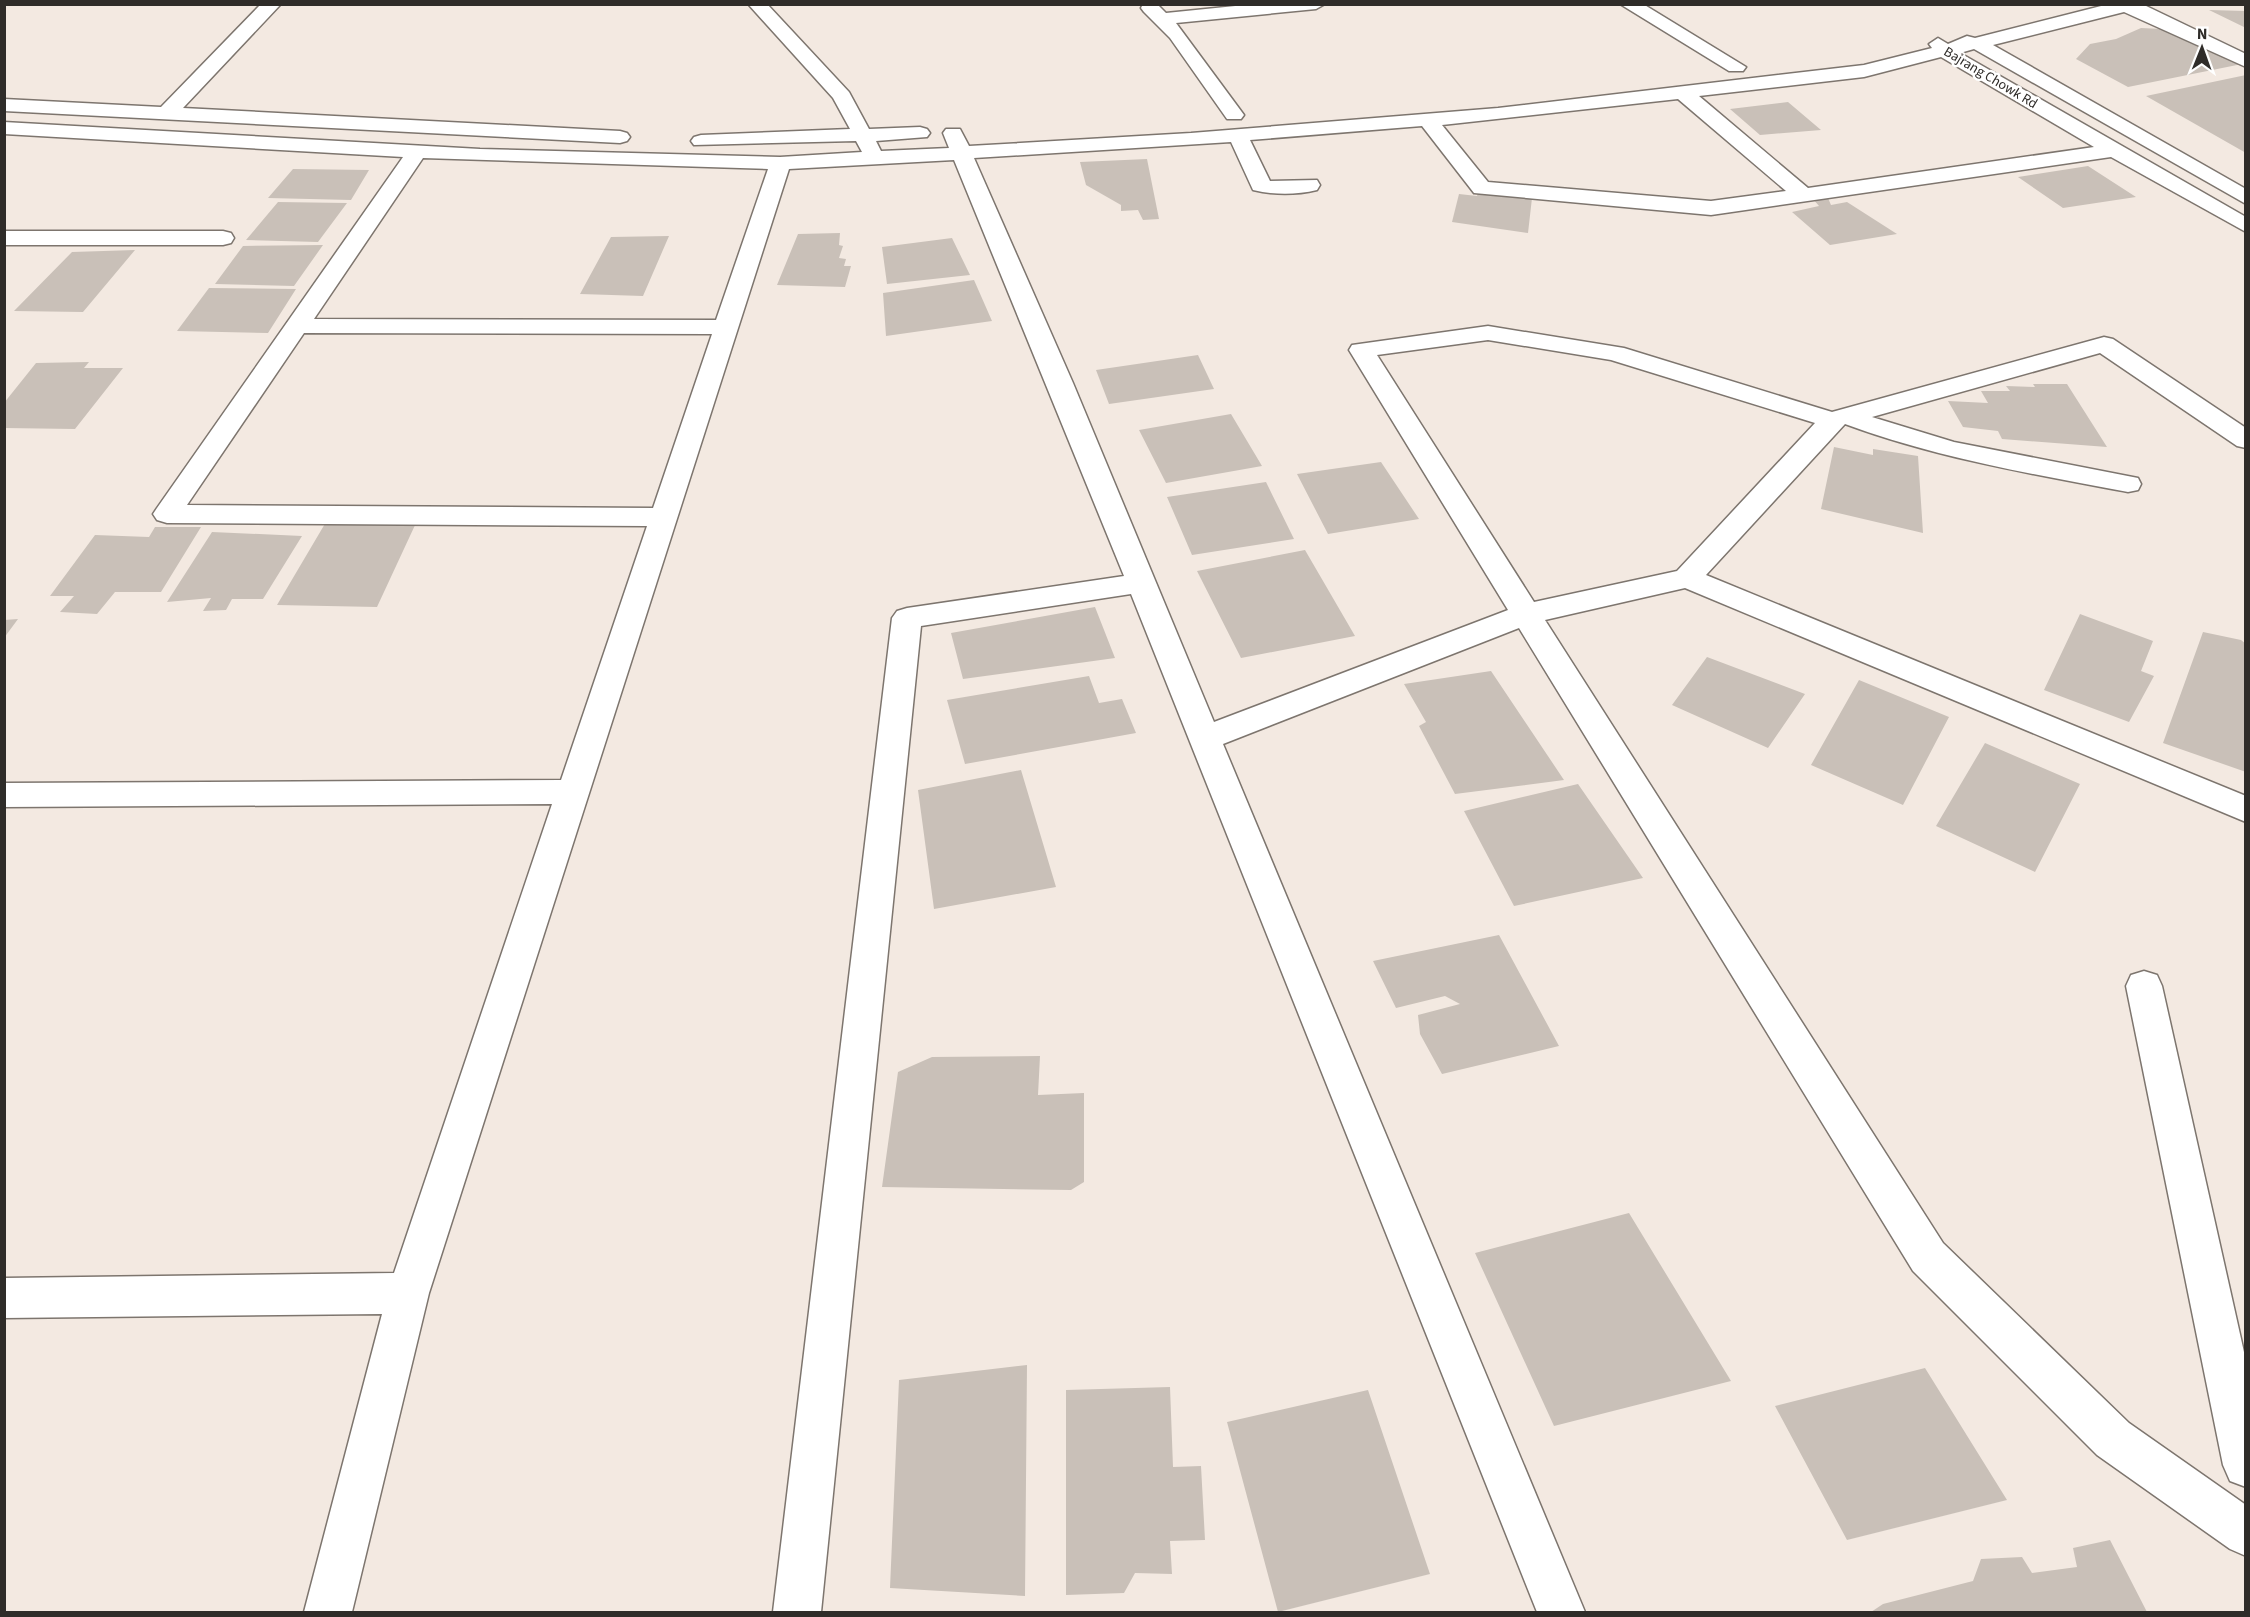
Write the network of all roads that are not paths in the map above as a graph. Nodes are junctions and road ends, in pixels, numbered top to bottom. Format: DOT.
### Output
graph roads {
  1 [pos="272,4"];
  2 [pos="757,4"];
  3 [pos="1146,4"];
  4 [pos="1316,4"];
  5 [pos="1629,4"];
  6 [pos="2127,5"];
  7 [pos="1162,19"];
  8 [pos="1961,25"];
  9 [pos="1922,34"];
  10 [pos="1978,44"];
  11 [pos="1945,52"];
  12 [pos="1828,56"];
  13 [pos="2246,61"];
  14 [pos="1736,67"];
  15 [pos="1524,92"];
  16 [pos="1683,93"];
  17 [pos="4,105"];
  18 [pos="167,113"];
  19 [pos="1257,113"];
  20 [pos="1233,115"];
  21 [pos="1210,116"];
  22 [pos="1428,120"];
  23 [pos="4,128"];
  24 [pos="862,135"];
  25 [pos="1238,136"];
  26 [pos="634,138"];
  27 [pos="964,138"];
  28 [pos="682,140"];
  29 [pos="2115,150"];
  30 [pos="417,152"];
  31 [pos="874,158"];
  32 [pos="780,163"];
  33 [pos="1309,185"];
  34 [pos="1804,195"];
  35 [pos="2246,198"];
  36 [pos="2246,226"];
  37 [pos="4,238"];
  38 [pos="223,238"];
  39 [pos="297,326"];
  40 [pos="726,327"];
  41 [pos="1839,418"];
  42 [pos="2246,440"];
  43 [pos="2127,484"];
  44 [pos="664,517"];
  45 [pos="1687,578"];
  46 [pos="1141,583"];
  47 [pos="1526,614"];
  48 [pos="1205,738"];
  49 [pos="573,792"];
  50 [pos="4,795"];
  51 [pos="2246,810"];
  52 [pos="2144,986"];
  53 [pos="408,1293"];
  54 [pos="4,1299"];
  55 [pos="2246,1465"];
  56 [pos="2246,1533"];
  57 [pos="328,1612"];
  58 [pos="797,1612"];
  59 [pos="1561,1612"];
  1 -- 18 [label="street"];
  2 -- 24 [label="street"];
  3 -- 7 [label="street"];
  4 -- 7 [label="street"];
  5 -- 14 [label="street"];
  6 -- 10 [label="street"];
  6 -- 13 [label="street"];
  7 -- 20 [label="street"];
  8 -- 9 [label="street"];
  9 -- 10 [label="street, Bajrang Chowk Rd"];
  9 -- 11 [label="street, Bajrang Chowk Rd"];
  10 -- 11 [label="street"];
  10 -- 35 [label="street, Bajrang Chowk Rd"];
  11 -- 16 [label="street"];
  11 -- 29 [label="street, Bajrang Chowk Rd"];
  12 -- 14 [label="street"];
  14 -- 15 [label="street"];
  16 -- 22 [label="street"];
  16 -- 34 [label="street"];
  17 -- 18 [label="street"];
  18 -- 26 [label="street"];
  19 -- 20 [label="street"];
  20 -- 21 [label="street"];
  22 -- 25 [label="street"];
  22 -- 34 [label="street"];
  23 -- 30 [label="street"];
  24 -- 27 [label="street"];
  24 -- 28 [label="street"];
  24 -- 31 [label="street"];
  25 -- 27 [label="street"];
  25 -- 33 [label="street"];
  27 -- 31 [label="street"];
  27 -- 46 [label="street"];
  29 -- 34 [label="street"];
  29 -- 36 [label="street, Bajrang Chowk Rd"];
  30 -- 32 [label="street"];
  30 -- 39 [label="street"];
  31 -- 32 [label="street"];
  32 -- 40 [label="street"];
  37 -- 38 [label="street"];
  39 -- 40 [label="street"];
  39 -- 44 [label="street"];
  40 -- 44 [label="street"];
  41 -- 42 [label="street"];
  41 -- 43 [label="street"];
  41 -- 45 [label="street"];
  41 -- 47 [label="street"];
  44 -- 49 [label="street"];
  45 -- 47 [label="street"];
  45 -- 51 [label="street"];
  46 -- 48 [label="street"];
  46 -- 58 [label="street"];
  47 -- 48 [label="street"];
  47 -- 56 [label="street"];
  48 -- 59 [label="street"];
  49 -- 50 [label="street"];
  49 -- 53 [label="street"];
  52 -- 55 [label="street"];
  53 -- 54 [label="street"];
  53 -- 57 [label="street"];
}
